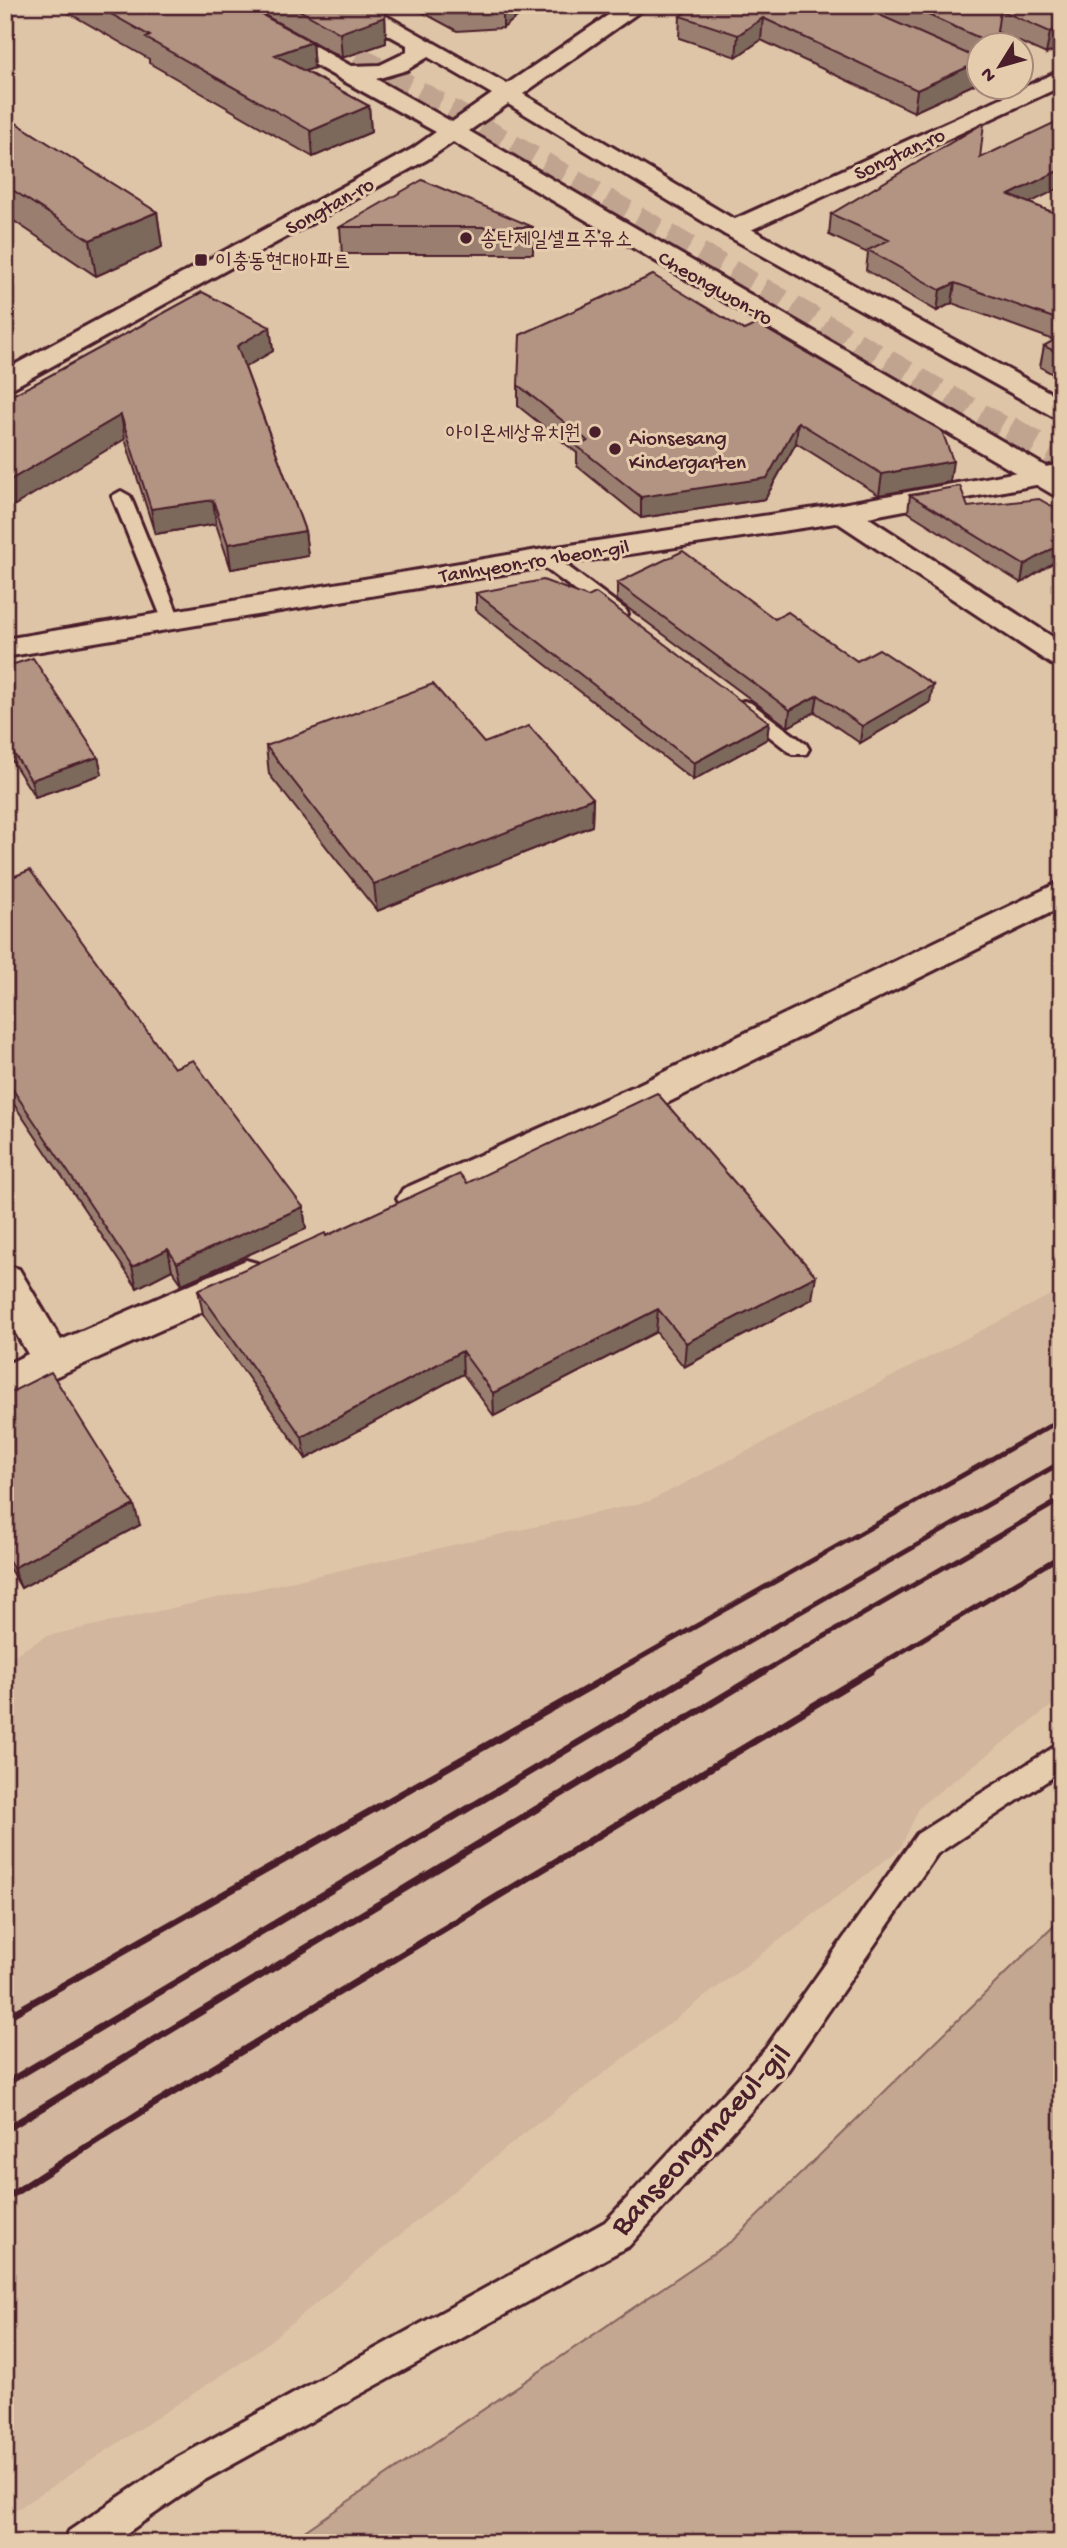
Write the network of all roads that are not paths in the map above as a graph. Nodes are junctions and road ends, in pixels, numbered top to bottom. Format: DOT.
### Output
graph roads {
  1 [pos="223,5"];
  2 [pos="351,5"];
  3 [pos="638,5"];
  4 [pos="418,41"];
  5 [pos="344,72"];
  6 [pos="1062,78"];
  7 [pos="1036,86"];
  8 [pos="509,95"];
  9 [pos="995,102"];
  10 [pos="452,134"];
  11 [pos="733,229"];
  12 [pos="5,381"];
  13 [pos="1062,410"];
  14 [pos="1055,478"];
  15 [pos="121,496"];
  16 [pos="842,513"];
  17 [pos="544,558"];
  18 [pos="171,619"];
  19 [pos="633,624"];
  20 [pos="5,648"];
  21 [pos="1062,657"];
  22 [pos="733,699"];
  23 [pos="799,748"];
  24 [pos="1062,893"];
  25 [pos="383,1214"];
  26 [pos="282,1259"];
  27 [pos="5,1280"];
  28 [pos="53,1361"];
  29 [pos="5,1383"];
  30 [pos="1062,1755"];
  31 [pos="81,2543"];
  1 -- 5 [label="street, Cheongwon-ro"];
  2 -- 4 [label="street"];
  3 -- 8 [label="street, Songtan-ro"];
  4 -- 5 [label="street"];
  4 -- 8 [label="street"];
  5 -- 10 [label="street, Cheongwon-ro"];
  6 -- 7 [label="street, Songtan-ro"];
  8 -- 10 [label="street, Songtan-ro"];
  8 -- 11 [label="street"];
  9 -- 11 [label="street, Songtan-ro"];
  10 -- 12 [label="street, Songtan-ro"];
  10 -- 14 [label="street, Cheongwon-ro"];
  11 -- 13 [label="street"];
  14 -- 16 [label="street, Tanhyeon-ro 1beon-gil"];
  15 -- 18 [label="lane"];
  16 -- 17 [label="street, Tanhyeon-ro 1beon-gil"];
  16 -- 21 [label="street"];
  17 -- 18 [label="street, Tanhyeon-ro 1beon-gil"];
  17 -- 19 [label="lane"];
  18 -- 20 [label="street, Tanhyeon-ro 1beon-gil"];
  22 -- 23 [label="lane"];
  24 -- 25 [label="street"];
  26 -- 28 [label="street"];
  27 -- 28 [label="street"];
  28 -- 29 [label="street"];
  30 -- 31 [label="lane, Banseongmaeul-gil"];
}
